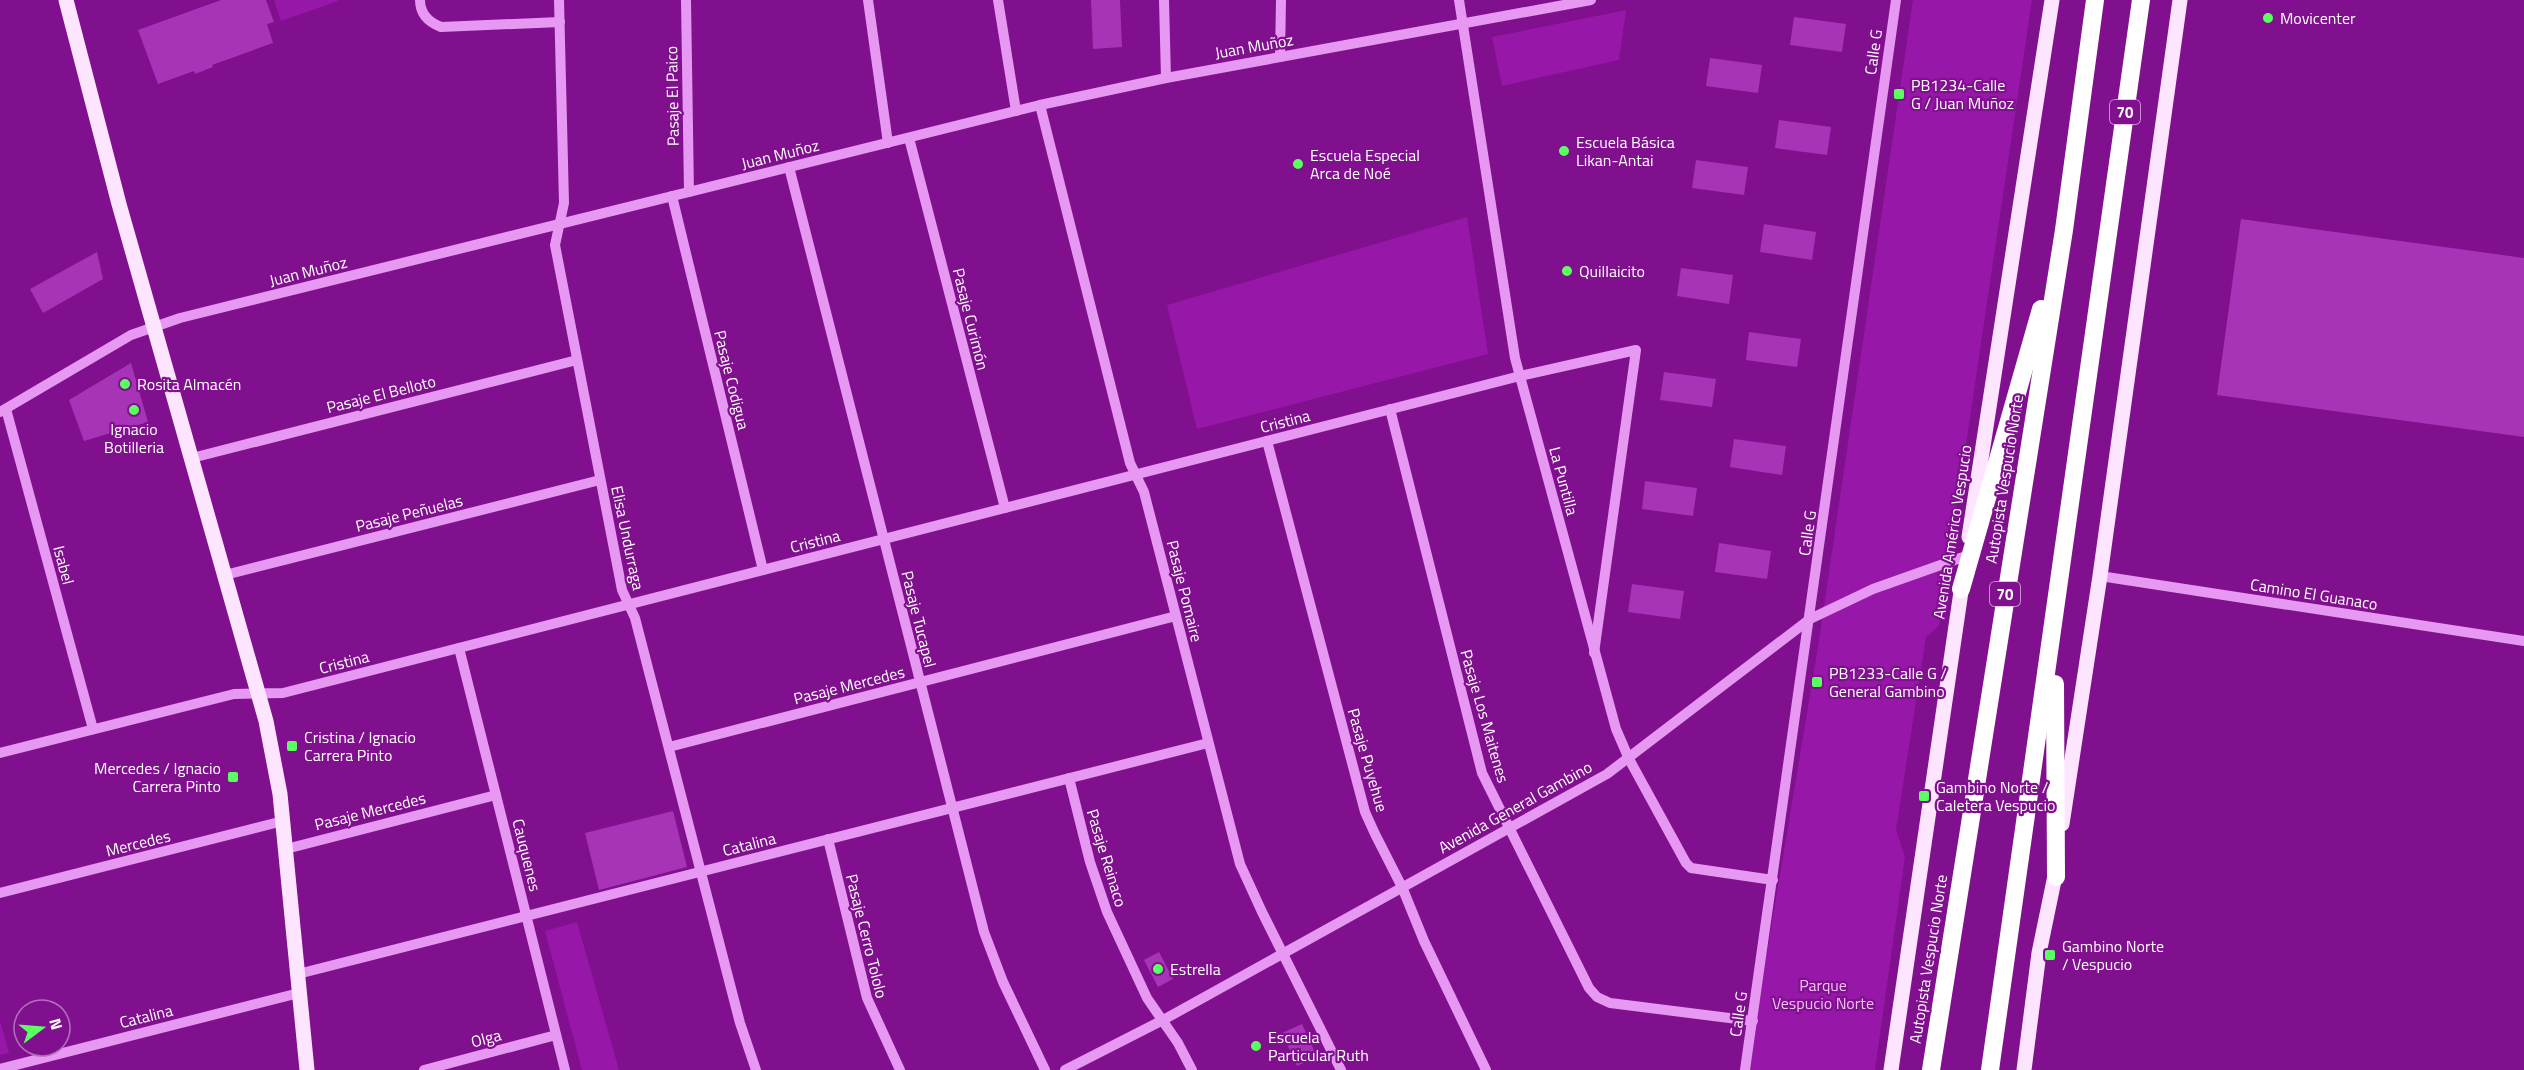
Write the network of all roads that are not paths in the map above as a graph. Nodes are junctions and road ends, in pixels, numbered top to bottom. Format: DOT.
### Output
graph roads {
  1 [pos="66,0"];
  2 [pos="420,0"];
  3 [pos="559,0"];
  4 [pos="686,0"];
  5 [pos="868,0"];
  6 [pos="998,0"];
  7 [pos="1164,0"];
  8 [pos="1281,0"];
  9 [pos="1459,0"];
  10 [pos="1587,0"];
  11 [pos="1896,0"];
  12 [pos="2052,0"];
  13 [pos="2095,0"];
  14 [pos="2141,0"];
  15 [pos="2180,0"];
  16 [pos="560,22"];
  17 [pos="1462,23"];
  18 [pos="1280,57"];
  19 [pos="1166,78"];
  20 [pos="1040,105"];
  21 [pos="1016,111"];
  22 [pos="909,138"];
  23 [pos="888,143"];
  24 [pos="789,167"];
  25 [pos="689,192"];
  26 [pos="672,196"];
  27 [pos="559,225"];
  28 [pos="2064,230"];
  29 [pos="156,326"];
  30 [pos="577,360"];
  31 [pos="1520,376"];
  32 [pos="1390,409"];
  33 [pos="3,411"];
  34 [pos="1267,441"];
  35 [pos="192,458"];
  36 [pos="1136,474"];
  37 [pos="600,480"];
  38 [pos="1005,508"];
  39 [pos="883,539"];
  40 [pos="1966,556"];
  41 [pos="763,570"];
  42 [pos="225,575"];
  43 [pos="2100,576"];
  44 [pos="1961,589"];
  45 [pos="628,605"];
  46 [pos="1176,616"];
  47 [pos="2055,617"];
  48 [pos="1810,619"];
  49 [pos="2524,641"];
  50 [pos="459,648"];
  51 [pos="1594,653"];
  52 [pos="920,682"];
  53 [pos="259,693"];
  54 [pos="93,729"];
  55 [pos="1208,743"];
  56 [pos="669,747"];
  57 [pos="0,753"];
  58 [pos="1629,759"];
  59 [pos="1069,778"];
  60 [pos="496,795"];
  61 [pos="952,808"];
  62 [pos="283,821"];
  63 [pos="1510,828"];
  64 [pos="828,839"];
  65 [pos="286,849"];
  66 [pos="701,872"];
  67 [pos="2056,877"];
  68 [pos="1773,880"];
  69 [pos="1402,886"];
  70 [pos="0,893"];
  71 [pos="526,916"];
  72 [pos="1284,953"];
  73 [pos="298,974"];
  74 [pos="299,993"];
  75 [pos="1163,1020"];
  76 [pos="1753,1021"];
  77 [pos="556,1035"];
  78 [pos="0,1069"];
  79 [pos="307,1070"];
  80 [pos="424,1070"];
  81 [pos="565,1070"];
  82 [pos="756,1070"];
  83 [pos="900,1070"];
  84 [pos="1045,1070"];
  85 [pos="1065,1070"];
  86 [pos="1192,1070"];
  87 [pos="1341,1070"];
  88 [pos="1486,1070"];
  89 [pos="1745,1070"];
  90 [pos="1891,1070"];
  91 [pos="1931,1070"];
  92 [pos="1990,1070"];
  93 [pos="2024,1070"];
  1 -- 29 [label="main road"];
  2 -- 16 [label="street"];
  3 -- 16 [label="street, Elisa Undurraga"];
  4 -- 25 [label="street, Pasaje El Paico"];
  5 -- 23 [label="street"];
  6 -- 21 [label="street"];
  7 -- 19 [label="street"];
  8 -- 18 [label="street"];
  9 -- 17 [label="street, La Puntilla"];
  10 -- 17 [label="street, Juan Muñoz"];
  11 -- 48 [label="street, Calle G"];
  12 -- 40 [label="main road, Avenida Américo Vespucio"];
  13 -- 28 [label="highway, Autopista Vespucio Norte / 70"];
  14 -- 47 [label="highway, 70"];
  15 -- 43 [label="main road"];
  16 -- 27 [label="street, Elisa Undurraga"];
  17 -- 18 [label="street, Juan Muñoz"];
  17 -- 31 [label="street, La Puntilla"];
  18 -- 19 [label="street, Juan Muñoz"];
  19 -- 20 [label="street, Juan Muñoz"];
  20 -- 21 [label="street, Juan Muñoz"];
  20 -- 36 [label="street, Pasaje Pomaire"];
  21 -- 22 [label="street, Juan Muñoz"];
  22 -- 23 [label="street, Juan Muñoz"];
  22 -- 38 [label="street, Pasaje Curimón"];
  23 -- 24 [label="street, Juan Muñoz"];
  24 -- 25 [label="street, Juan Muñoz"];
  24 -- 39 [label="street, Pasaje Tucapel"];
  25 -- 26 [label="street, Juan Muñoz"];
  26 -- 27 [label="street, Juan Muñoz"];
  26 -- 41 [label="street, Pasaje Codigua"];
  27 -- 29 [label="street, Juan Muñoz"];
  27 -- 30 [label="street, Elisa Undurraga"];
  28 -- 44 [label="highway"];
  28 -- 91 [label="highway, Autopista Vespucio Norte / 70"];
  29 -- 33 [label="street, Juan Muñoz"];
  29 -- 35 [label="main road"];
  30 -- 35 [label="street, Pasaje El Belloto"];
  30 -- 37 [label="street, Elisa Undurraga"];
  31 -- 32 [label="street, Cristina"];
  31 -- 51 [label="street, La Puntilla"];
  31 -- 51 [label="street, Cristina"];
  32 -- 34 [label="street, Cristina"];
  32 -- 63 [label="street, Pasaje Los Maitenes"];
  33 -- 54 [label="street, Isabel"];
  34 -- 36 [label="street, Cristina"];
  34 -- 69 [label="street, Pasaje Puyehue"];
  35 -- 42 [label="main road"];
  36 -- 38 [label="street, Cristina"];
  36 -- 46 [label="street, Pasaje Pomaire"];
  37 -- 42 [label="street, Pasaje Peñuelas"];
  37 -- 45 [label="street, Elisa Undurraga"];
  38 -- 39 [label="street, Cristina"];
  39 -- 41 [label="street, Cristina"];
  39 -- 52 [label="street, Pasaje Tucapel"];
  40 -- 44 [label="main road, Avenida Américo Vespucio"];
  40 -- 48 [label="street, Avenida General Gambino"];
  41 -- 45 [label="street, Cristina"];
  42 -- 53 [label="main road"];
  43 -- 49 [label="street, Camino El Guanaco"];
  43 -- 67 [label="main road"];
  44 -- 90 [label="main road, Avenida Américo Vespucio"];
  45 -- 50 [label="street, Cristina"];
  45 -- 56 [label="street, Elisa Undurraga"];
  46 -- 52 [label="street, Pasaje Mercedes"];
  46 -- 55 [label="street, Pasaje Pomaire"];
  47 -- 67 [label="highway"];
  47 -- 92 [label="highway, 70"];
  48 -- 58 [label="street, Avenida General Gambino"];
  48 -- 68 [label="street, Calle G"];
  50 -- 53 [label="street, Cristina"];
  50 -- 60 [label="street, Cauquenes"];
  51 -- 58 [label="street, La Puntilla"];
  52 -- 56 [label="street, Pasaje Mercedes"];
  52 -- 61 [label="street, Pasaje Tucapel"];
  53 -- 54 [label="street, Cristina"];
  53 -- 62 [label="main road"];
  54 -- 57 [label="street, Cristina"];
  55 -- 59 [label="street, Catalina"];
  55 -- 72 [label="street, Pasaje Pomaire"];
  56 -- 66 [label="street, Elisa Undurraga"];
  58 -- 63 [label="street, Avenida General Gambino"];
  58 -- 68 [label="street, La Puntilla"];
  59 -- 61 [label="street, Catalina"];
  59 -- 75 [label="street, Pasaje Reinaco"];
  60 -- 65 [label="street, Pasaje Mercedes"];
  60 -- 71 [label="street, Cauquenes"];
  61 -- 64 [label="street, Catalina"];
  61 -- 84 [label="street, Pasaje Tucapel"];
  62 -- 65 [label="main road"];
  62 -- 70 [label="street, Mercedes"];
  63 -- 69 [label="street, Avenida General Gambino"];
  63 -- 76 [label="street, Pasaje Los Maitenes"];
  64 -- 66 [label="street, Catalina"];
  64 -- 83 [label="street, Pasaje Cerro Tololo"];
  65 -- 73 [label="main road"];
  66 -- 71 [label="street, Catalina"];
  66 -- 82 [label="street, Elisa Undurraga"];
  67 -- 93 [label="main road"];
  68 -- 76 [label="street, Calle G"];
  69 -- 72 [label="street, Avenida General Gambino"];
  69 -- 88 [label="street, Pasaje Puyehue"];
  71 -- 73 [label="street, Catalina"];
  71 -- 77 [label="street, Cauquenes"];
  72 -- 75 [label="street, Avenida General Gambino"];
  72 -- 87 [label="street, Pasaje Pomaire"];
  73 -- 74 [label="main road"];
  74 -- 78 [label="street, Catalina"];
  74 -- 79 [label="main road"];
  75 -- 85 [label="street, Avenida General Gambino"];
  75 -- 86 [label="street, Pasaje Reinaco"];
  76 -- 89 [label="street, Calle G"];
  77 -- 80 [label="street, Olga"];
  77 -- 81 [label="street, Cauquenes"];
}
